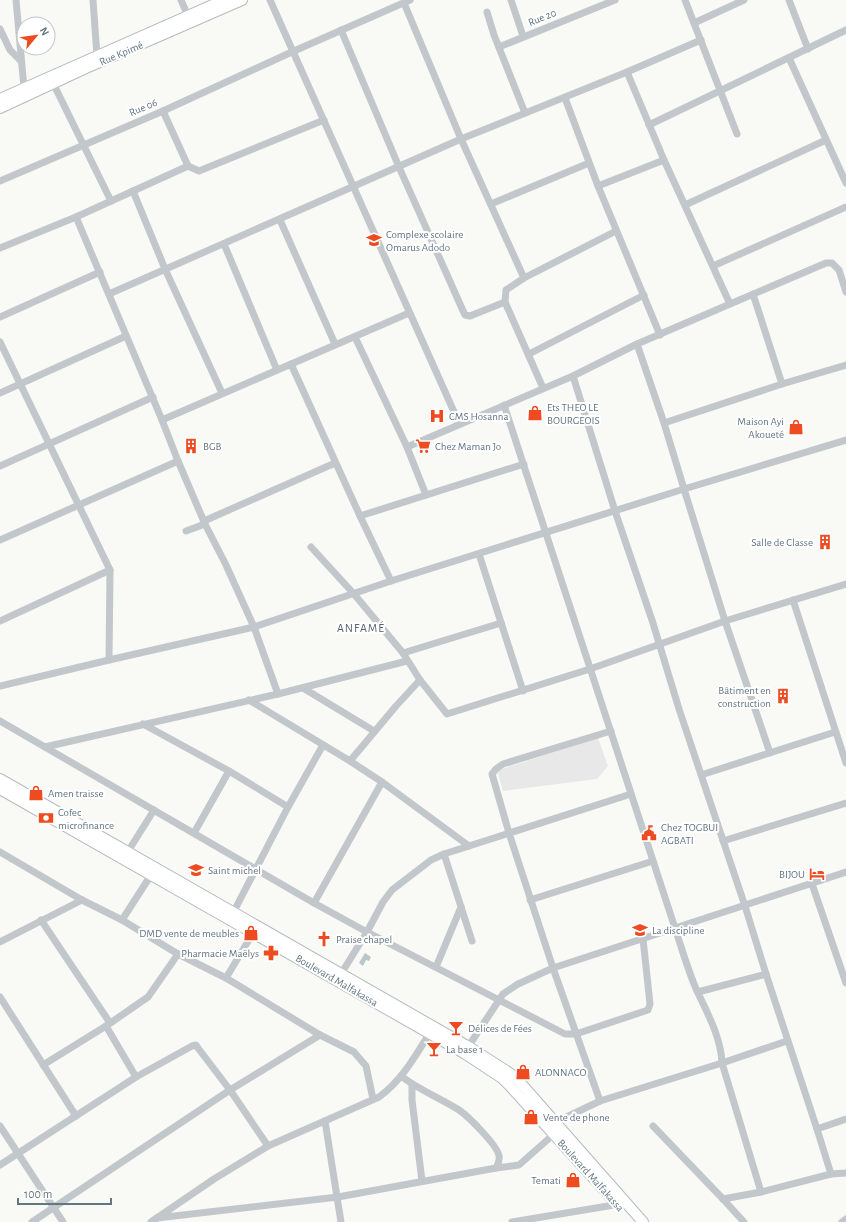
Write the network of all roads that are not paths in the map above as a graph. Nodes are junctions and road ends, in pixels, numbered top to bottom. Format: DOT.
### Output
graph roads {
  1 [pos="16,0"];
  2 [pos="93,0"];
  3 [pos="181,0"];
  4 [pos="224,0"];
  5 [pos="242,0"];
  6 [pos="270,0"];
  7 [pos="511,0"];
  8 [pos="615,0"];
  9 [pos="685,0"];
  10 [pos="744,0"];
  11 [pos="788,0"];
  12 [pos="407,1"];
  13 [pos="487,12"];
  14 [pos="188,16"];
  15 [pos="694,23"];
  16 [pos="0,29"];
  17 [pos="341,30"];
  18 [pos="846,30"];
  19 [pos="523,36"];
  20 [pos="701,40"];
  21 [pos="499,47"];
  22 [pos="808,49"];
  23 [pos="294,51"];
  24 [pos="97,56"];
  25 [pos="789,58"];
  26 [pos="21,61"];
  27 [pos="627,72"];
  28 [pos="53,83"];
  29 [pos="24,88"];
  30 [pos="720,91"];
  31 [pos="565,98"];
  32 [pos="0,99"];
  33 [pos="0,108"];
  34 [pos="163,111"];
  35 [pos="525,113"];
  36 [pos="324,120"];
  37 [pos="649,125"];
  38 [pos="737,134"];
  39 [pos="461,139"];
  40 [pos="826,140"];
  41 [pos="84,145"];
  42 [pos="664,160"];
  43 [pos="589,163"];
  44 [pos="188,166"];
  45 [pos="399,167"];
  46 [pos="0,181"];
  47 [pos="846,183"];
  48 [pos="598,186"];
  49 [pos="353,187"];
  50 [pos="133,191"];
  51 [pos="111,201"];
  52 [pos="491,204"];
  53 [pos="685,205"];
  54 [pos="846,207"];
  55 [pos="76,217"];
  56 [pos="280,220"];
  57 [pos="616,231"];
  58 [pos="224,244"];
  59 [pos="0,248"];
  60 [pos="712,266"];
  61 [pos="166,268"];
  62 [pos="100,272"];
  63 [pos="524,278"];
  64 [pos="846,292"];
  65 [pos="109,294"];
  66 [pos="753,294"];
  67 [pos="644,295"];
  68 [pos="505,302"];
  69 [pos="730,304"];
  70 [pos="409,313"];
  71 [pos="0,317"];
  72 [pos="660,335"];
  73 [pos="126,336"];
  74 [pos="355,337"];
  75 [pos="0,342"];
  76 [pos="335,344"];
  77 [pos="637,344"];
  78 [pos="529,354"];
  79 [pos="291,364"];
  80 [pos="846,365"];
  81 [pos="277,370"];
  82 [pos="573,376"];
  83 [pos="20,384"];
  84 [pos="782,384"];
  85 [pos="543,388"];
  86 [pos="0,393"];
  87 [pos="222,393"];
  88 [pos="153,397"];
  89 [pos="504,405"];
  90 [pos="162,420"];
  91 [pos="664,422"];
  92 [pos="459,424"];
  93 [pos="846,440"];
  94 [pos="49,444"];
  95 [pos="407,447"];
  96 [pos="178,461"];
  97 [pos="335,463"];
  98 [pos="524,464"];
  99 [pos="0,466"];
  100 [pos="684,489"];
  101 [pos="426,495"];
  102 [pos="78,504"];
  103 [pos="615,511"];
  104 [pos="360,516"];
  105 [pos="204,522"];
  106 [pos="186,531"];
  107 [pos="546,532"];
  108 [pos="0,540"];
  109 [pos="311,547"];
  110 [pos="479,554"];
  111 [pos="110,570"];
  112 [pos="391,581"];
  113 [pos="846,584"];
  114 [pos="354,594"];
  115 [pos="793,600"];
  116 [pos="0,621"];
  117 [pos="725,621"];
  118 [pos="501,623"];
  119 [pos="254,627"];
  120 [pos="660,644"];
  121 [pos="403,653"];
  122 [pos="109,660"];
  123 [pos="407,661"];
  124 [pos="590,669"];
  125 [pos="420,680"];
  126 [pos="0,686"];
  127 [pos="303,688"];
  128 [pos="523,691"];
  129 [pos="278,694"];
  130 [pos="249,700"];
  131 [pos="0,721"];
  132 [pos="143,724"];
  133 [pos="611,731"];
  134 [pos="374,732"];
  135 [pos="835,732"];
  136 [pos="323,744"];
  137 [pos="45,747"];
  138 [pos="770,753"];
  139 [pos="350,761"];
  140 [pos="846,763"];
  141 [pos="229,771"];
  142 [pos="701,775"];
  143 [pos="0,779"];
  144 [pos="382,782"];
  145 [pos="0,790"];
  146 [pos="631,794"];
  147 [pos="846,803"];
  148 [pos="288,807"];
  149 [pos="154,810"];
  150 [pos="194,833"];
  151 [pos="509,833"];
  152 [pos="723,841"];
  153 [pos="469,846"];
  154 [pos="0,852"];
  155 [pos="127,853"];
  156 [pos="444,854"];
  157 [pos="653,860"];
  158 [pos="256,869"];
  159 [pos="846,872"];
  160 [pos="151,875"];
  161 [pos="812,884"];
  162 [pos="82,900"];
  163 [pos="530,900"];
  164 [pos="314,903"];
  165 [pos="745,906"];
  166 [pos="461,907"];
  167 [pos="231,916"];
  168 [pos="41,920"];
  169 [pos="122,920"];
  170 [pos="675,928"];
  171 [pos="367,932"];
  172 [pos="253,933"];
  173 [pos="643,939"];
  174 [pos="472,941"];
  175 [pos="0,942"];
  176 [pos="178,954"];
  177 [pos="436,967"];
  178 [pos="552,968"];
  179 [pos="766,974"];
  180 [pos="339,977"];
  181 [pos="226,978"];
  182 [pos="846,983"];
  183 [pos="698,992"];
  184 [pos="0,997"];
  185 [pos="498,1000"];
  186 [pos="108,1025"];
  187 [pos="430,1034"];
  188 [pos="576,1034"];
  189 [pos="320,1035"];
  190 [pos="787,1041"];
  191 [pos="466,1050"];
  192 [pos="722,1063"];
  193 [pos="43,1065"];
  194 [pos="400,1076"];
  195 [pos="136,1077"];
  196 [pos="412,1085"];
  197 [pos="230,1090"];
  198 [pos="373,1099"];
  199 [pos="600,1101"];
  200 [pos="76,1116"];
  201 [pos="846,1119"];
  202 [pos="325,1121"];
  203 [pos="556,1122"];
  204 [pos="0,1126"];
  205 [pos="653,1126"];
  206 [pos="817,1129"];
  207 [pos="554,1134"];
  208 [pos="268,1146"];
  209 [pos="18,1153"];
  210 [pos="0,1165"];
  211 [pos="496,1168"];
  212 [pos="846,1173"];
  213 [pos="831,1174"];
  214 [pos="422,1181"];
  215 [pos="761,1192"];
  216 [pos="338,1197"];
  217 [pos="723,1199"];
  218 [pos="621,1204"];
  219 [pos="54,1208"];
  220 [pos="545,1219"];
  221 [pos="846,1219"];
  222 [pos="154,1220"];
  223 [pos="32,1222"];
  224 [pos="63,1222"];
  225 [pos="342,1222"];
  226 [pos="512,1222"];
  227 [pos="633,1222"];
  228 [pos="643,1222"];
  229 [pos="744,1222"];
  230 [pos="842,1222"];
  1 -- 26 [label="street"];
  2 -- 24 [label="street"];
  3 -- 14 [label="street"];
  4 -- 14 [label="main road, Rue Kpimé"];
  5 -- 28 [label="main road, Rue Kpimé"];
  6 -- 23 [label="street"];
  7 -- 19 [label="street"];
  8 -- 19 [label="street, Rue 20"];
  9 -- 15 [label="street"];
  10 -- 15 [label="street"];
  11 -- 22 [label="street"];
  12 -- 17 [label="street, Rue 06"];
  12 -- 39 [label="street"];
  13 -- 21 [label="street"];
  14 -- 24 [label="main road, Rue Kpimé"];
  15 -- 20 [label="street"];
  16 -- 26 [label="street"];
  17 -- 23 [label="street, Rue 06"];
  17 -- 45 [label="street"];
  18 -- 22 [label="street"];
  19 -- 21 [label="street, Rue 20"];
  20 -- 27 [label="street"];
  20 -- 30 [label="street"];
  21 -- 35 [label="street"];
  22 -- 25 [label="street"];
  23 -- 34 [label="street, Rue 06"];
  23 -- 36 [label="street"];
  24 -- 29 [label="main road, Rue Kpimé"];
  25 -- 30 [label="street"];
  25 -- 40 [label="street"];
  26 -- 29 [label="street"];
  27 -- 31 [label="street"];
  27 -- 37 [label="street"];
  28 -- 33 [label="main road, Rue Kpimé"];
  28 -- 41 [label="street"];
  29 -- 32 [label="main road, Rue Kpimé"];
  30 -- 37 [label="street"];
  30 -- 38 [label="street"];
  31 -- 35 [label="street"];
  31 -- 43 [label="street"];
  34 -- 41 [label="street, Rue 06"];
  34 -- 44 [label="street"];
  35 -- 39 [label="street"];
  36 -- 44 [label="street"];
  36 -- 49 [label="street"];
  37 -- 42 [label="street"];
  39 -- 45 [label="street"];
  39 -- 52 [label="street"];
  40 -- 47 [label="street"];
  40 -- 53 [label="street"];
  41 -- 46 [label="street, Rue 06"];
  41 -- 51 [label="street"];
  42 -- 48 [label="street"];
  42 -- 53 [label="street"];
  43 -- 48 [label="street"];
  43 -- 52 [label="street"];
  44 -- 50 [label="street"];
  45 -- 49 [label="street"];
  45 -- 68 [label="street"];
  48 -- 57 [label="street"];
  49 -- 56 [label="street"];
  49 -- 70 [label="street"];
  50 -- 51 [label="street"];
  50 -- 61 [label="street"];
  51 -- 55 [label="street"];
  52 -- 63 [label="street"];
  53 -- 60 [label="street"];
  54 -- 60 [label="street"];
  55 -- 59 [label="street"];
  55 -- 62 [label="street"];
  56 -- 58 [label="street"];
  56 -- 76 [label="street"];
  57 -- 63 [label="street"];
  57 -- 67 [label="street"];
  58 -- 61 [label="street"];
  58 -- 81 [label="street"];
  60 -- 69 [label="street"];
  61 -- 65 [label="street"];
  61 -- 87 [label="street"];
  62 -- 65 [label="street"];
  62 -- 71 [label="street"];
  63 -- 68 [label="street"];
  64 -- 66 [label="street"];
  65 -- 73 [label="street"];
  66 -- 69 [label="street"];
  66 -- 84 [label="street"];
  67 -- 72 [label="street"];
  67 -- 78 [label="street"];
  68 -- 78 [label="street"];
  69 -- 72 [label="street"];
  70 -- 74 [label="street"];
  70 -- 92 [label="street"];
  72 -- 77 [label="street"];
  73 -- 83 [label="street"];
  73 -- 88 [label="street"];
  74 -- 76 [label="street"];
  74 -- 95 [label="street"];
  75 -- 83 [label="street"];
  76 -- 79 [label="street"];
  77 -- 82 [label="street"];
  77 -- 91 [label="street"];
  78 -- 85 [label="street"];
  79 -- 81 [label="street"];
  79 -- 97 [label="street"];
  80 -- 84 [label="street"];
  81 -- 87 [label="street"];
  82 -- 85 [label="street"];
  82 -- 103 [label="street"];
  83 -- 86 [label="street"];
  83 -- 94 [label="street"];
  84 -- 91 [label="street"];
  85 -- 89 [label="street"];
  87 -- 90 [label="street"];
  88 -- 90 [label="street"];
  88 -- 94 [label="street"];
  89 -- 92 [label="street"];
  89 -- 98 [label="street"];
  90 -- 96 [label="street"];
  91 -- 100 [label="street"];
  92 -- 95 [label="street"];
  93 -- 100 [label="street"];
  94 -- 99 [label="street"];
  94 -- 102 [label="street"];
  95 -- 101 [label="street"];
  96 -- 102 [label="street"];
  96 -- 105 [label="street"];
  97 -- 104 [label="street"];
  97 -- 105 [label="street"];
  98 -- 101 [label="street"];
  98 -- 107 [label="street"];
  100 -- 103 [label="street"];
  100 -- 117 [label="street"];
  101 -- 104 [label="street"];
  102 -- 108 [label="street"];
  102 -- 111 [label="street"];
  103 -- 107 [label="street"];
  103 -- 120 [label="street"];
  104 -- 112 [label="street"];
  105 -- 106 [label="street"];
  105 -- 119 [label="street"];
  107 -- 110 [label="street"];
  107 -- 124 [label="street"];
  109 -- 114 [label="street"];
  110 -- 112 [label="street"];
  110 -- 118 [label="street"];
  111 -- 116 [label="street"];
  111 -- 122 [label="street"];
  112 -- 114 [label="street"];
  113 -- 115 [label="street"];
  114 -- 119 [label="street"];
  114 -- 121 [label="street"];
  115 -- 117 [label="street"];
  115 -- 135 [label="street"];
  117 -- 120 [label="street"];
  117 -- 138 [label="street"];
  118 -- 121 [label="street"];
  118 -- 128 [label="street"];
  119 -- 122 [label="street"];
  119 -- 129 [label="street"];
  120 -- 124 [label="street"];
  120 -- 142 [label="street"];
  121 -- 123 [label="street"];
  122 -- 126 [label="street"];
  123 -- 125 [label="street"];
  123 -- 127 [label="street"];
  124 -- 128 [label="street"];
  124 -- 133 [label="street"];
  125 -- 128 [label="street"];
  125 -- 134 [label="street"];
  127 -- 129 [label="street"];
  127 -- 134 [label="street"];
  129 -- 130 [label="street"];
  130 -- 132 [label="street"];
  130 -- 136 [label="street"];
  131 -- 137 [label="street"];
  132 -- 137 [label="street"];
  132 -- 141 [label="street"];
  133 -- 146 [label="street"];
  133 -- 151 [label="street"];
  134 -- 139 [label="street"];
  135 -- 138 [label="street"];
  135 -- 140 [label="street"];
  136 -- 139 [label="street"];
  136 -- 148 [label="street"];
  137 -- 149 [label="street"];
  138 -- 142 [label="street"];
  139 -- 144 [label="street"];
  141 -- 148 [label="street"];
  141 -- 150 [label="street"];
  142 -- 152 [label="street"];
  143 -- 155 [label="main road, Boulevard Malfakassa"];
  144 -- 153 [label="street"];
  144 -- 164 [label="street"];
  145 -- 160 [label="main road, Boulevard Malfakassa"];
  146 -- 151 [label="street"];
  146 -- 157 [label="street"];
  147 -- 152 [label="street"];
  148 -- 158 [label="street"];
  149 -- 150 [label="street"];
  149 -- 155 [label="street"];
  150 -- 158 [label="street"];
  151 -- 153 [label="street"];
  151 -- 163 [label="street"];
  152 -- 165 [label="street"];
  153 -- 156 [label="street"];
  154 -- 162 [label="street"];
  155 -- 167 [label="main road, Boulevard Malfakassa"];
  156 -- 166 [label="street"];
  156 -- 171 [label="street"];
  157 -- 163 [label="street"];
  157 -- 170 [label="street"];
  158 -- 164 [label="street"];
  158 -- 167 [label="street"];
  159 -- 161 [label="street"];
  160 -- 167 [label="main road, Boulevard Malfakassa"];
  160 -- 169 [label="street"];
  161 -- 165 [label="street"];
  161 -- 182 [label="street"];
  162 -- 168 [label="street"];
  162 -- 169 [label="street"];
  163 -- 178 [label="street"];
  164 -- 171 [label="street"];
  165 -- 170 [label="street"];
  165 -- 179 [label="street"];
  166 -- 174 [label="street"];
  166 -- 177 [label="street"];
  167 -- 172 [label="main road, Boulevard Malfakassa"];
  167 -- 180 [label="main road, Boulevard Malfakassa"];
  168 -- 175 [label="street"];
  168 -- 186 [label="street"];
  169 -- 176 [label="street"];
  170 -- 173 [label="street"];
  170 -- 183 [label="street"];
  171 -- 177 [label="street"];
  171 -- 180 [label="street"];
  172 -- 180 [label="main road, Boulevard Malfakassa"];
  172 -- 181 [label="street"];
  173 -- 178 [label="street"];
  173 -- 188 [label="street"];
  176 -- 181 [label="street"];
  176 -- 186 [label="street"];
  177 -- 185 [label="street"];
  178 -- 185 [label="street"];
  178 -- 188 [label="street"];
  179 -- 183 [label="street"];
  179 -- 190 [label="street"];
  180 -- 187 [label="main road, Boulevard Malfakassa"];
  180 -- 191 [label="main road, Boulevard Malfakassa"];
  181 -- 189 [label="street"];
  183 -- 192 [label="street"];
  184 -- 193 [label="street"];
  185 -- 188 [label="street"];
  185 -- 191 [label="street"];
  186 -- 193 [label="street"];
  186 -- 195 [label="street"];
  187 -- 191 [label="main road, Boulevard Malfakassa"];
  187 -- 194 [label="street"];
  188 -- 199 [label="street"];
  189 -- 197 [label="street"];
  189 -- 198 [label="street"];
  190 -- 192 [label="street"];
  190 -- 206 [label="street"];
  191 -- 203 [label="main road, Boulevard Malfakassa"];
  191 -- 207 [label="main road, Boulevard Malfakassa"];
  192 -- 199 [label="street"];
  192 -- 215 [label="street"];
  193 -- 200 [label="street"];
  194 -- 196 [label="street"];
  194 -- 198 [label="street"];
  195 -- 197 [label="street"];
  195 -- 200 [label="street"];
  196 -- 211 [label="street"];
  196 -- 214 [label="street"];
  197 -- 208 [label="street"];
  197 -- 219 [label="street"];
  198 -- 202 [label="street"];
  199 -- 203 [label="street"];
  200 -- 209 [label="street"];
  201 -- 206 [label="street"];
  202 -- 208 [label="street"];
  202 -- 216 [label="street"];
  203 -- 218 [label="main road, Boulevard Malfakassa"];
  204 -- 209 [label="street"];
  205 -- 217 [label="street"];
  206 -- 213 [label="street"];
  207 -- 211 [label="street"];
  207 -- 218 [label="main road, Boulevard Malfakassa"];
  208 -- 222 [label="street"];
  209 -- 210 [label="street"];
  209 -- 219 [label="street"];
  211 -- 214 [label="street"];
  212 -- 213 [label="street"];
  213 -- 215 [label="street"];
  214 -- 216 [label="street"];
  215 -- 217 [label="street"];
  216 -- 222 [label="street"];
  216 -- 225 [label="street"];
  217 -- 229 [label="street"];
  218 -- 220 [label="street"];
  218 -- 227 [label="main road, Boulevard Malfakassa"];
  218 -- 228 [label="main road"];
  219 -- 223 [label="street"];
  219 -- 224 [label="street"];
  220 -- 226 [label="street"];
  221 -- 230 [label="street"];
}
